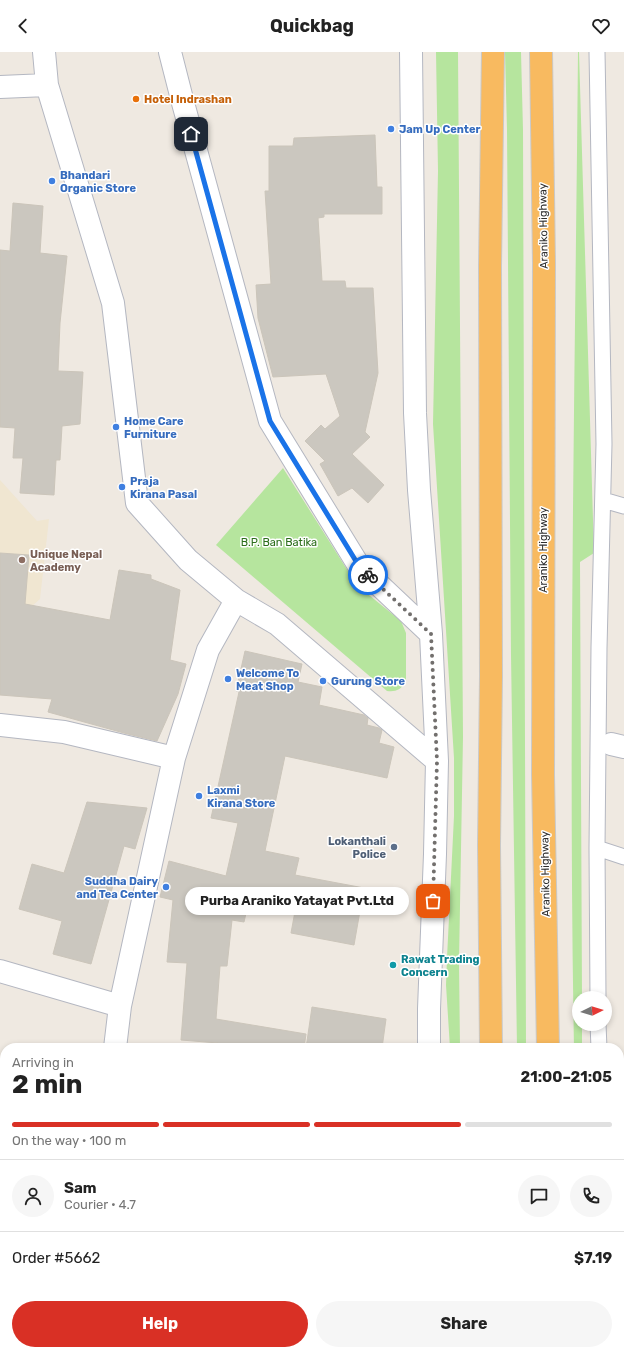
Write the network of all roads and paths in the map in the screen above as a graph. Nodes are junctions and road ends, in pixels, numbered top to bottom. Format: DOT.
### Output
graph roads {
  1 [pos="44,52"];
  2 [pos="170,52"];
  3 [pos="411,52"];
  4 [pos="493,52"];
  5 [pos="541,52"];
  6 [pos="597,52"];
  7 [pos="47,85"];
  8 [pos="0,87"];
  9 [pos="603,500"];
  10 [pos="624,506"];
  11 [pos="236,600"];
  12 [pos="431,634"];
  13 [pos="0,725"];
  14 [pos="174,758"];
  15 [pos="437,761"];
  16 [pos="597,848"];
  17 [pos="624,857"];
  18 [pos="0,971"];
  19 [pos="598,991"];
  20 [pos="120,1006"];
  21 [pos="598,1031"];
  22 [pos="116,1043"];
  23 [pos="429,1043"];
  24 [pos="491,1043"];
  25 [pos="548,1043"];
  26 [pos="599,1043"];
  1 -- 7 [label="street"];
  2 -- 12 [label="street"];
  3 -- 12 [label="street"];
  4 -- 24 [label="highway"];
  5 -- 25 [label="highway, Araniko Highway"];
  6 -- 9 [label="lane"];
  7 -- 8 [label="street"];
  7 -- 11 [label="street"];
  9 -- 10 [label="lane"];
  9 -- 16 [label="lane"];
  11 -- 14 [label="street"];
  11 -- 15 [label="street"];
  12 -- 15 [label="street"];
  13 -- 14 [label="street"];
  14 -- 20 [label="street"];
  15 -- 23 [label="street"];
  16 -- 17 [label="lane"];
  16 -- 19 [label="lane"];
  18 -- 20 [label="street"];
  20 -- 22 [label="street"];
  21 -- 26 [label="lane"];
}
